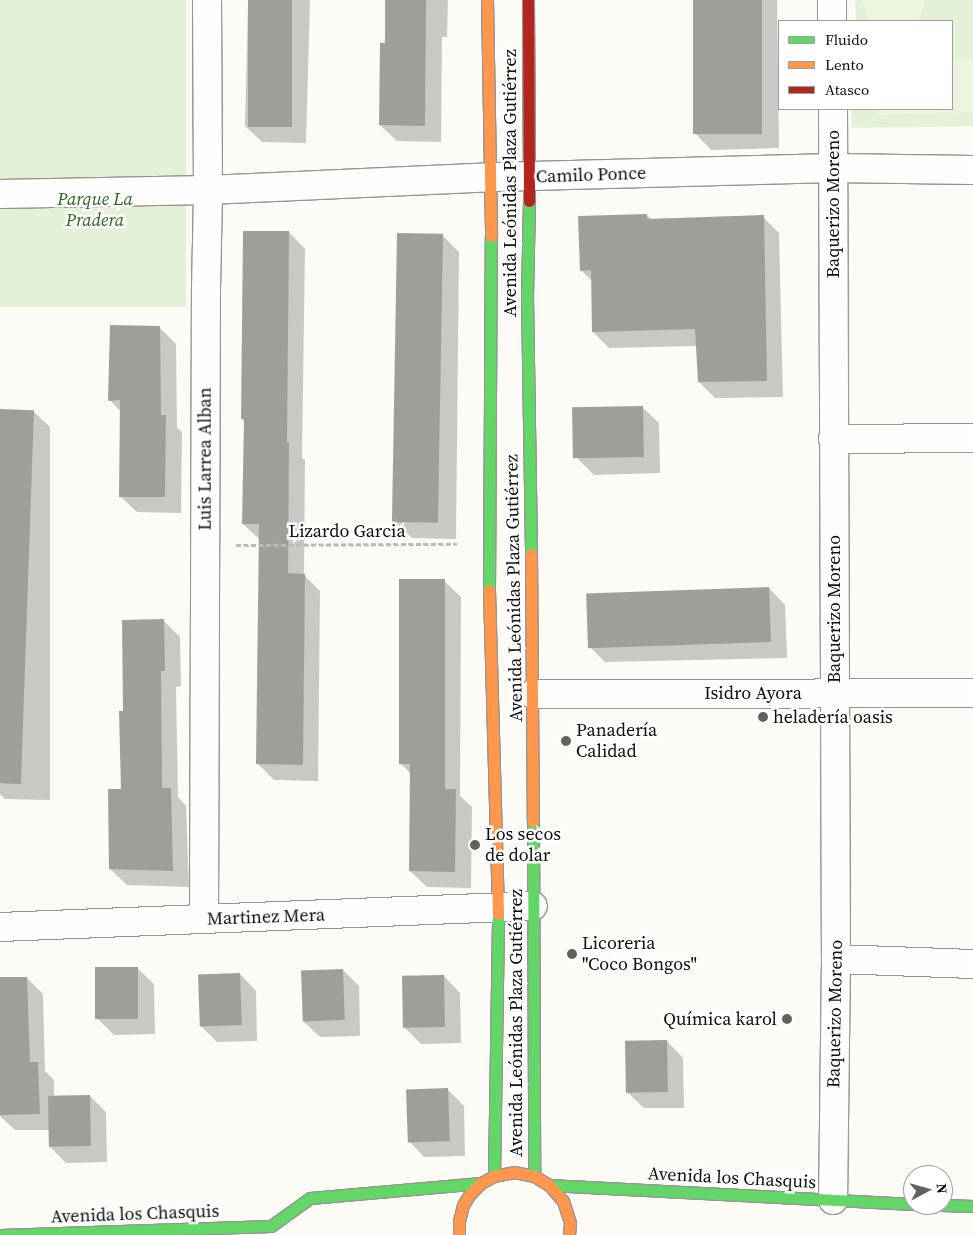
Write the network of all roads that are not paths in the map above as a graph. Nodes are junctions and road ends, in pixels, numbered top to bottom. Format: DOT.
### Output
graph roads {
  1 [pos="207,0"];
  2 [pos="487,0"];
  3 [pos="528,0"];
  4 [pos="832,0"];
  5 [pos="832,20"];
  6 [pos="833,110"];
  7 [pos="833,168"];
  8 [pos="973,170"];
  9 [pos="491,176"];
  10 [pos="530,176"];
  11 [pos="208,190"];
  12 [pos="0,194"];
  13 [pos="973,438"];
  14 [pos="833,439"];
  15 [pos="835,693"];
  16 [pos="973,693"];
  17 [pos="534,694"];
  18 [pos="533,906"];
  19 [pos="498,908"];
  20 [pos="204,919"];
  21 [pos="0,927"];
  22 [pos="836,959"];
  23 [pos="973,964"];
  24 [pos="494,1176"];
  25 [pos="534,1176"];
  26 [pos="481,1183"];
  27 [pos="549,1185"];
  28 [pos="833,1200"];
  29 [pos="903,1204"];
  30 [pos="953,1205"];
  31 [pos="973,1206"];
  32 [pos="0,1235"];
  33 [pos="458,1235"];
  34 [pos="569,1235"];
  1 -- 11 [label="street, Luis Larrea Alban"];
  2 -- 9 [label="main road, Avenida Leónidas Plaza Gutiérrez"];
  3 -- 10 [label="main road, Avenida Leónidas Plaza Gutiérrez"];
  4 -- 5 [label="street"];
  6 -- 7 [label="street, Baquerizo Moreno"];
  7 -- 8 [label="street, Camilo Ponce"];
  7 -- 10 [label="street, Camilo Ponce"];
  7 -- 14 [label="street, Baquerizo Moreno"];
  9 -- 10 [label="street, Camilo Ponce"];
  9 -- 11 [label="street, Camilo Ponce"];
  9 -- 19 [label="main road, Avenida Leónidas Plaza Gutiérrez"];
  10 -- 17 [label="main road, Avenida Leónidas Plaza Gutiérrez"];
  11 -- 12 [label="street, Camilo Ponce"];
  11 -- 20 [label="street, Luis Larrea Alban"];
  13 -- 14 [label="street"];
  14 -- 15 [label="street, Baquerizo Moreno"];
  15 -- 16 [label="street, Isidro Ayora"];
  15 -- 17 [label="street, Isidro Ayora"];
  15 -- 22 [label="street, Baquerizo Moreno"];
  17 -- 18 [label="main road, Avenida Leónidas Plaza Gutiérrez"];
  18 -- 19 [label="street, Martinez Mera"];
  18 -- 25 [label="main road, Avenida Leónidas Plaza Gutiérrez"];
  19 -- 20 [label="street, Martinez Mera"];
  19 -- 24 [label="main road, Avenida Leónidas Plaza Gutiérrez"];
  20 -- 21 [label="street, Martinez Mera"];
  22 -- 23 [label="street"];
  22 -- 28 [label="street, Baquerizo Moreno"];
  24 -- 25 [label="main road"];
  24 -- 26 [label="main road"];
  25 -- 27 [label="main road"];
  26 -- 32 [label="main road, Avenida los Chasquis"];
  26 -- 33 [label="main road"];
  27 -- 28 [label="main road, Avenida los Chasquis"];
  27 -- 34 [label="main road"];
  28 -- 29 [label="main road, Avenida los Chasquis"];
  30 -- 31 [label="main road"];
}
